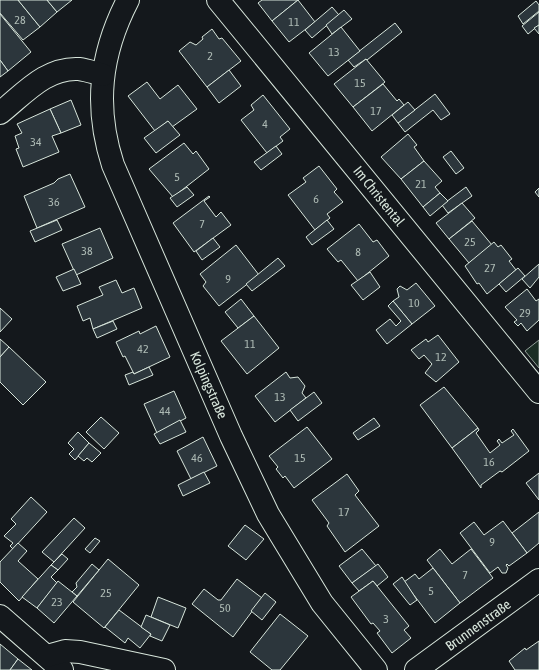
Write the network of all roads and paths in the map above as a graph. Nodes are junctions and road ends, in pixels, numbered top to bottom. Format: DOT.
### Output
graph roads {
  1 [pos="128,0"];
  2 [pos="218,0"];
  3 [pos="103,75"];
  4 [pos="0,113"];
  5 [pos="539,392"];
  6 [pos="539,580"];
  7 [pos="0,616"];
  8 [pos="55,663"];
  9 [pos="164,670"];
  10 [pos="376,670"];
  11 [pos="416,670"];
  1 -- 3 [label="street, Kolpingstraße"];
  2 -- 5 [label="street, Im Christental"];
  3 -- 4 [label="street"];
  3 -- 10 [label="street, Kolpingstraße"];
  6 -- 11 [label="street, Brunnenstraße"];
  7 -- 8 [label="street"];
  8 -- 9 [label="street"];
}
